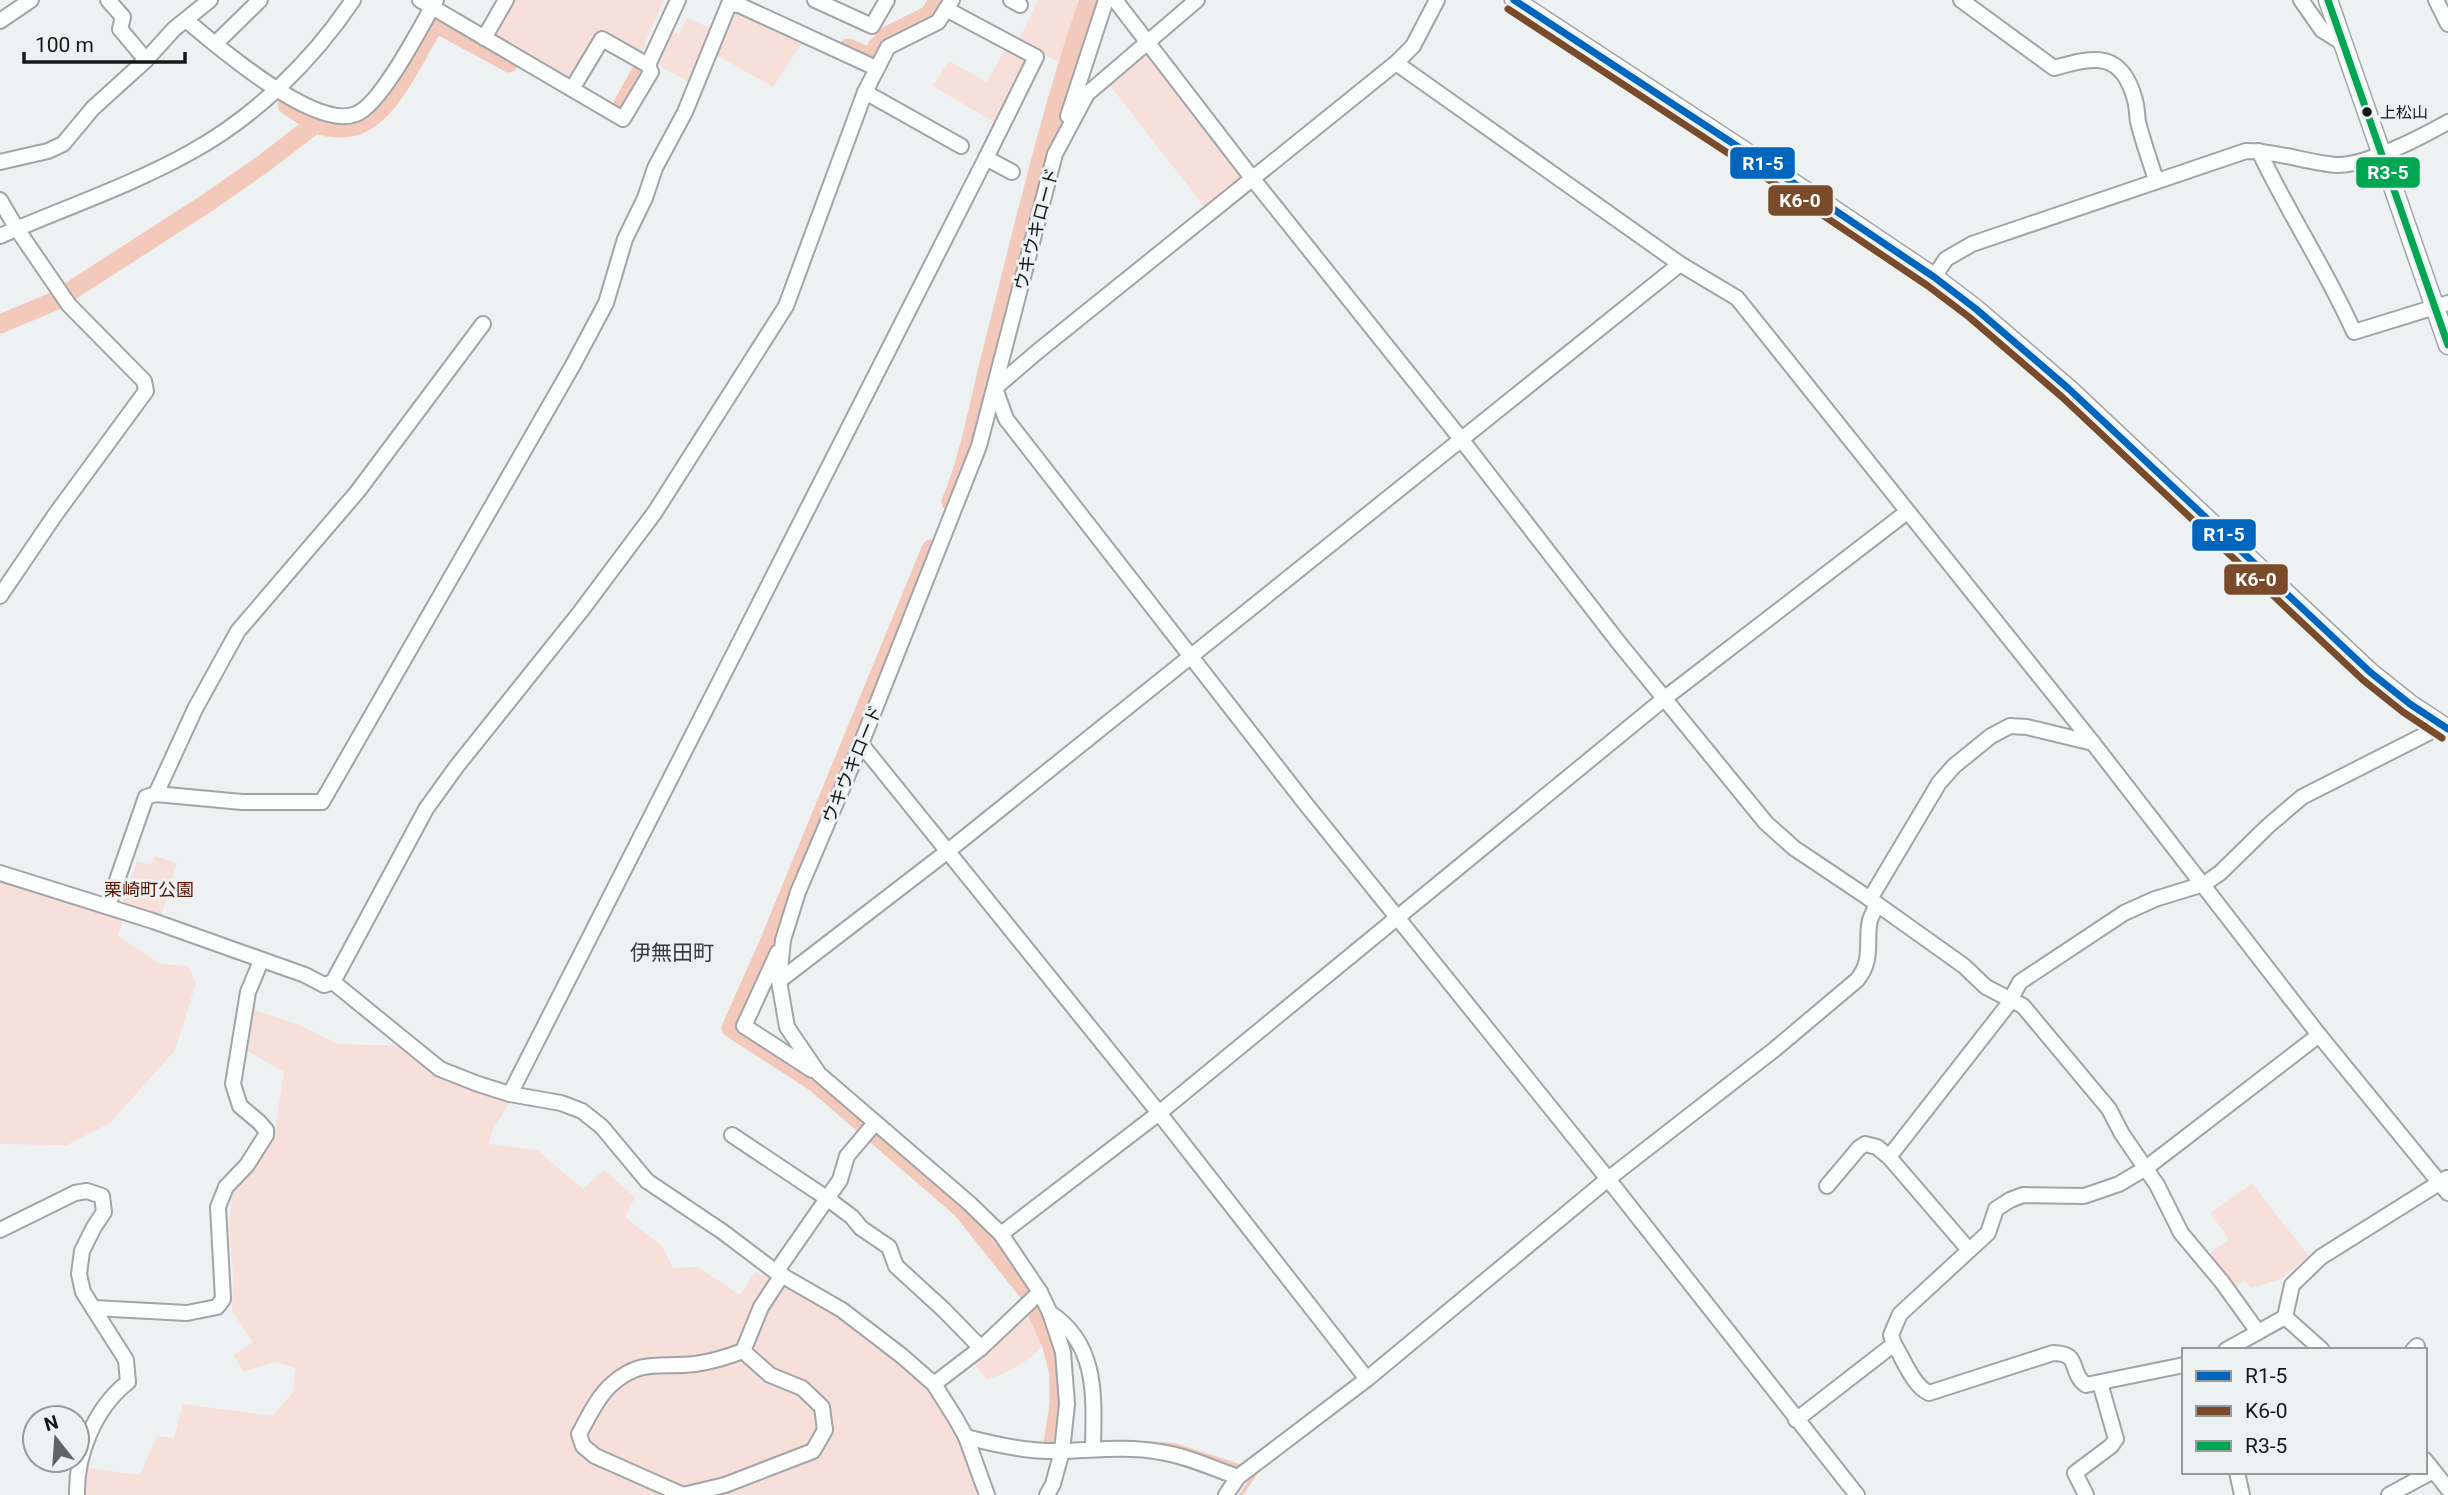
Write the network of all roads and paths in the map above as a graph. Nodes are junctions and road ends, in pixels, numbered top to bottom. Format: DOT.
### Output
graph roads {
  1 [pos="31,0"];
  2 [pos="108,0"];
  3 [pos="210,0"];
  4 [pos="260,0"];
  5 [pos="353,0"];
  6 [pos="506,0"];
  7 [pos="678,0"];
  8 [pos="815,0"];
  9 [pos="887,0"];
  10 [pos="1106,0"];
  11 [pos="1115,0"];
  12 [pos="1198,0"];
  13 [pos="1437,0"];
  14 [pos="1514,0"];
  15 [pos="1961,0"];
  16 [pos="2301,0"];
  17 [pos="2328,0"];
  18 [pos="2437,0"];
  19 [pos="429,2"];
  20 [pos="724,2"];
  21 [pos="949,4"];
  22 [pos="186,20"];
  23 [pos="0,21"];
  24 [pos="2448,24"];
  25 [pos="484,38"];
  26 [pos="1148,40"];
  27 [pos="215,44"];
  28 [pos="2343,44"];
  29 [pos="146,60"];
  30 [pos="1396,63"];
  31 [pos="648,65"];
  32 [pos="876,68"];
  33 [pos="572,89"];
  34 [pos="278,90"];
  35 [pos="865,92"];
  36 [pos="2448,122"];
  37 [pos="961,146"];
  38 [pos="2259,151"];
  39 [pos="1055,154"];
  40 [pos="2381,154"];
  41 [pos="986,158"];
  42 [pos="0,162"];
  43 [pos="1012,172"];
  44 [pos="1252,178"];
  45 [pos="2156,180"];
  46 [pos="0,200"];
  47 [pos="17,229"];
  48 [pos="0,236"];
  49 [pos="1680,264"];
  50 [pos="1934,277"];
  51 [pos="2442,306"];
  52 [pos="483,324"];
  53 [pos="2448,345"];
  54 [pos="995,388"];
  55 [pos="1461,439"];
  56 [pos="1907,513"];
  57 [pos="0,596"];
  58 [pos="1190,656"];
  59 [pos="1665,698"];
  60 [pos="2445,727"];
  61 [pos="2093,743"];
  62 [pos="861,744"];
  63 [pos="156,794"];
  64 [pos="948,851"];
  65 [pos="0,873"];
  66 [pos="2204,884"];
  67 [pos="1873,901"];
  68 [pos="108,906"];
  69 [pos="1398,919"];
  70 [pos="783,940"];
  71 [pos="261,961"];
  72 [pos="779,981"];
  73 [pos="333,982"];
  74 [pos="2009,999"];
  75 [pos="2319,1035"];
  76 [pos="819,1074"];
  77 [pos="510,1094"];
  78 [pos="1159,1113"];
  79 [pos="875,1123"];
  80 [pos="732,1135"];
  81 [pos="1889,1157"];
  82 [pos="2146,1168"];
  83 [pos="1608,1179"];
  84 [pos="1827,1185"];
  85 [pos="2445,1185"];
  86 [pos="828,1199"];
  87 [pos="0,1230"];
  88 [pos="1001,1234"];
  89 [pos="1969,1250"];
  90 [pos="779,1274"];
  91 [pos="1040,1292"];
  92 [pos="93,1308"];
  93 [pos="1050,1312"];
  94 [pos="2285,1317"];
  95 [pos="2258,1332"];
  96 [pos="1894,1343"];
  97 [pos="981,1348"];
  98 [pos="2230,1348"];
  99 [pos="2320,1348"];
  100 [pos="743,1351"];
  101 [pos="2182,1365"];
  102 [pos="1367,1379"];
  103 [pos="2100,1383"];
  104 [pos="934,1384"];
  105 [pos="1796,1420"];
  106 [pos="966,1437"];
  107 [pos="1093,1448"];
  108 [pos="1062,1451"];
  109 [pos="2429,1465"];
  110 [pos="2237,1474"];
  111 [pos="2417,1474"];
  112 [pos="1238,1477"];
  113 [pos="2448,1487"];
  114 [pos="77,1495"];
  115 [pos="683,1495"];
  116 [pos="987,1495"];
  117 [pos="1046,1495"];
  118 [pos="1226,1495"];
  119 [pos="1857,1495"];
  120 [pos="2086,1495"];
  121 [pos="2242,1495"];
  122 [pos="2389,1495"];
  1 -- 23 [label="street"];
  2 -- 29 [label="street"];
  3 -- 22 [label="street"];
  4 -- 27 [label="street"];
  5 -- 34 [label="street"];
  6 -- 25 [label="street"];
  7 -- 31 [label="street"];
  8 -- 9 [label="street"];
  10 -- 39 [label="street"];
  11 -- 26 [label="street"];
  12 -- 26 [label="street, ウキウキロード"];
  13 -- 30 [label="street"];
  14 -- 50 [label="main road"];
  15 -- 45 [label="street"];
  16 -- 28 [label="street"];
  17 -- 28 [label="main road"];
  18 -- 24 [label="street"];
  19 -- 25 [label="street"];
  19 -- 34 [label="street"];
  20 -- 32 [label="street"];
  20 -- 63 [label="street"];
  21 -- 32 [label="street"];
  21 -- 41 [label="street"];
  22 -- 27 [label="street"];
  22 -- 29 [label="street"];
  25 -- 33 [label="street"];
  26 -- 39 [label="street, ウキウキロード"];
  26 -- 44 [label="street"];
  27 -- 34 [label="street"];
  28 -- 40 [label="main road"];
  29 -- 42 [label="street"];
  30 -- 44 [label="street"];
  30 -- 49 [label="street"];
  31 -- 33 [label="street"];
  31 -- 33 [label="street"];
  32 -- 35 [label="street"];
  34 -- 47 [label="street"];
  35 -- 37 [label="street"];
  35 -- 73 [label="street"];
  36 -- 40 [label="street"];
  38 -- 40 [label="street"];
  38 -- 45 [label="street"];
  38 -- 51 [label="street"];
  39 -- 54 [label="street, ウキウキロード"];
  40 -- 51 [label="main road"];
  41 -- 43 [label="street"];
  41 -- 77 [label="street"];
  44 -- 54 [label="street"];
  44 -- 55 [label="street"];
  45 -- 50 [label="street"];
  46 -- 47 [label="street"];
  47 -- 48 [label="street"];
  47 -- 57 [label="street"];
  49 -- 55 [label="street"];
  49 -- 56 [label="street"];
  50 -- 60 [label="main road"];
  51 -- 53 [label="main road"];
  52 -- 63 [label="street"];
  54 -- 58 [label="street"];
  54 -- 62 [label="street, ウキウキロード"];
  55 -- 58 [label="street"];
  55 -- 59 [label="street"];
  56 -- 59 [label="street"];
  56 -- 61 [label="street"];
  58 -- 64 [label="street"];
  58 -- 69 [label="street"];
  59 -- 67 [label="street"];
  59 -- 69 [label="street"];
  60 -- 66 [label="street"];
  61 -- 66 [label="street"];
  61 -- 67 [label="street"];
  62 -- 64 [label="street"];
  62 -- 70 [label="street, ウキウキロード"];
  63 -- 68 [label="street"];
  64 -- 72 [label="street"];
  64 -- 78 [label="street"];
  65 -- 68 [label="street"];
  66 -- 74 [label="street"];
  66 -- 75 [label="street"];
  67 -- 74 [label="street"];
  67 -- 83 [label="street"];
  68 -- 71 [label="street"];
  69 -- 78 [label="street"];
  69 -- 83 [label="street"];
  70 -- 72 [label="street, ウキウキロード"];
  70 -- 76 [label="street"];
  71 -- 73 [label="street"];
  71 -- 92 [label="street"];
  72 -- 76 [label="street, ウキウキロード"];
  73 -- 77 [label="street"];
  74 -- 81 [label="street"];
  74 -- 82 [label="street"];
  75 -- 82 [label="street"];
  75 -- 85 [label="street"];
  76 -- 79 [label="street, ウキウキロード"];
  77 -- 90 [label="street"];
  78 -- 88 [label="street"];
  78 -- 102 [label="street"];
  79 -- 86 [label="street"];
  79 -- 88 [label="street, ウキウキロード"];
  80 -- 86 [label="street"];
  81 -- 84 [label="street"];
  81 -- 89 [label="street"];
  82 -- 89 [label="street"];
  82 -- 95 [label="street"];
  83 -- 102 [label="street"];
  83 -- 105 [label="street"];
  85 -- 94 [label="street"];
  86 -- 90 [label="street"];
  86 -- 97 [label="street"];
  87 -- 92 [label="street"];
  88 -- 91 [label="street, ウキウキロード"];
  89 -- 96 [label="street"];
  90 -- 100 [label="street"];
  90 -- 104 [label="street"];
  91 -- 93 [label="street, ウキウキロード"];
  91 -- 97 [label="street"];
  92 -- 114 [label="street"];
  93 -- 107 [label="street"];
  93 -- 108 [label="street, ウキウキロード"];
  94 -- 95 [label="street"];
  94 -- 99 [label="street"];
  95 -- 98 [label="street"];
  96 -- 103 [label="street"];
  96 -- 105 [label="street"];
  97 -- 104 [label="street"];
  100 -- 115 [label="street"];
  100 -- 115 [label="street"];
  101 -- 103 [label="street"];
  102 -- 112 [label="street"];
  103 -- 120 [label="street"];
  104 -- 106 [label="street"];
  105 -- 119 [label="street"];
  106 -- 108 [label="street"];
  106 -- 116 [label="street"];
  107 -- 108 [label="street"];
  107 -- 112 [label="street"];
  108 -- 117 [label="street, ウキウキロード"];
  109 -- 113 [label="street"];
  110 -- 121 [label="street"];
  111 -- 122 [label="street"];
  112 -- 118 [label="street"];
}
